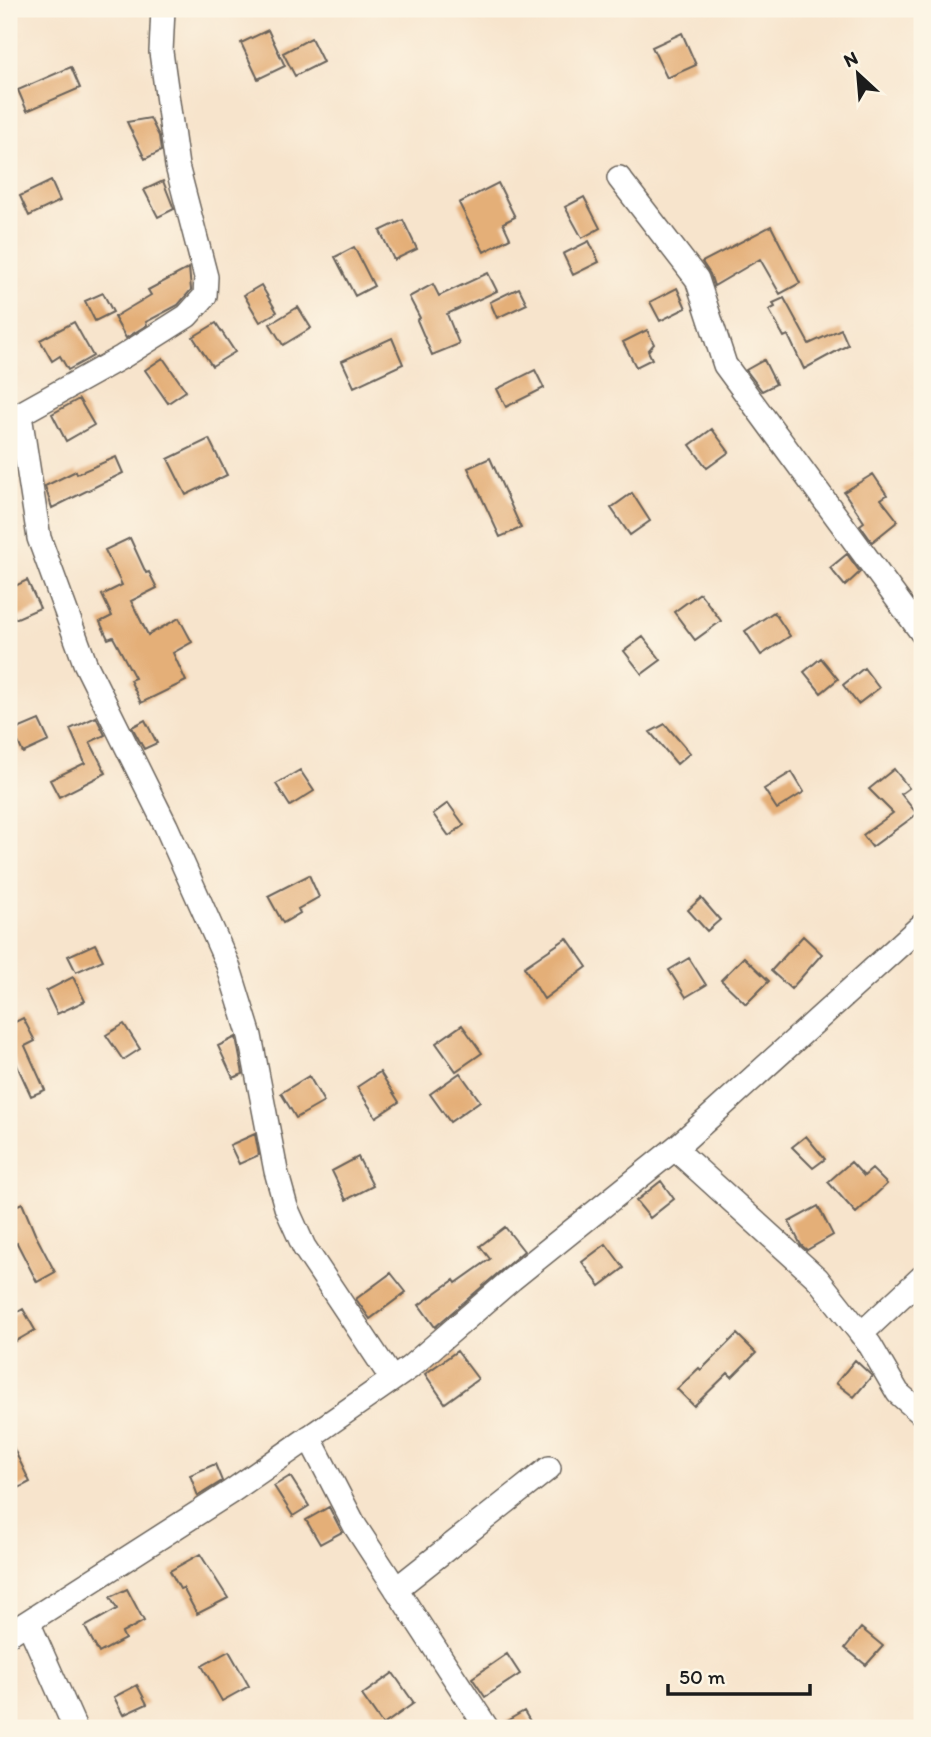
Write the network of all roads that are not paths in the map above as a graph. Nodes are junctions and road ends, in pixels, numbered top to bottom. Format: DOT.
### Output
graph roads {
  1 [pos="163,9"];
  2 [pos="620,178"];
  3 [pos="14,417"];
  4 [pos="922,633"];
  5 [pos="922,925"];
  6 [pos="675,1149"];
  7 [pos="922,1277"];
  8 [pos="861,1334"];
  9 [pos="392,1379"];
  10 [pos="922,1414"];
  11 [pos="309,1437"];
  12 [pos="549,1468"];
  13 [pos="396,1589"];
  14 [pos="18,1628"];
  15 [pos="75,1728"];
  16 [pos="487,1728"];
  1 -- 3 [label="street"];
  2 -- 4 [label="street"];
  3 -- 9 [label="street"];
  5 -- 6 [label="street"];
  6 -- 8 [label="street"];
  6 -- 9 [label="street"];
  7 -- 8 [label="street"];
  8 -- 10 [label="street"];
  9 -- 11 [label="street"];
  11 -- 13 [label="street"];
  11 -- 14 [label="street"];
  12 -- 13 [label="street"];
  13 -- 16 [label="street"];
  14 -- 15 [label="street"];
}
